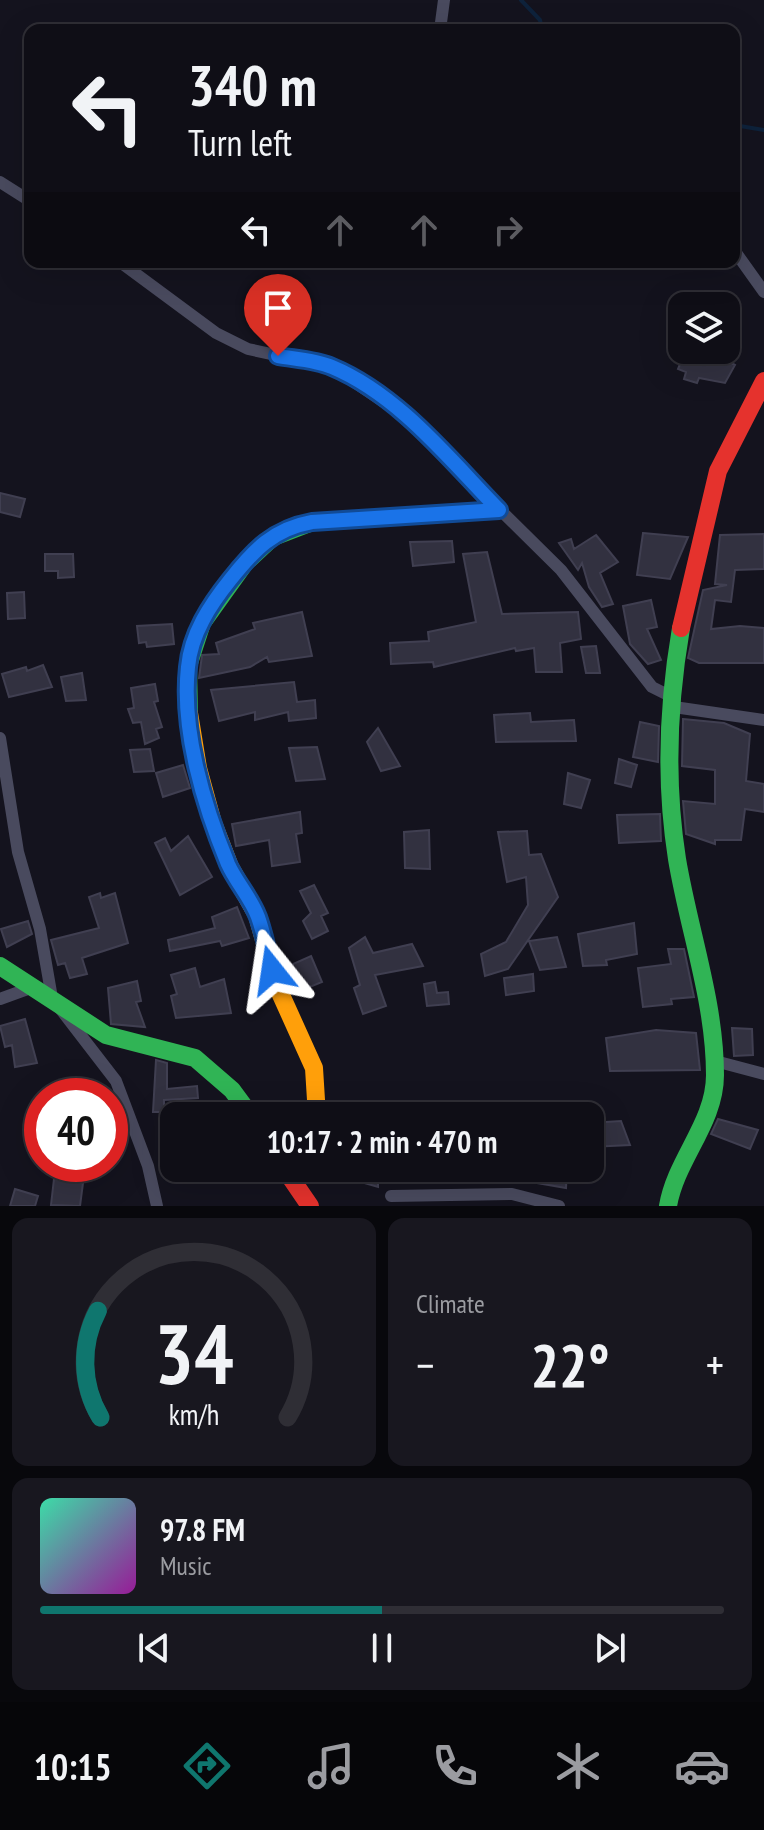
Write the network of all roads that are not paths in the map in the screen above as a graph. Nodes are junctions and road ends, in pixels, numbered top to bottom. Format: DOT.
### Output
graph roads {
  1 [pos="444,0"];
  2 [pos="441,24"];
  3 [pos="0,182"];
  4 [pos="24,197"];
  5 [pos="740,258"];
  6 [pos="128,268"];
  7 [pos="764,292"];
  8 [pos="764,381"];
  9 [pos="499,510"];
  10 [pos="673,702"];
  11 [pos="764,720"];
  12 [pos="0,738"];
  13 [pos="0,966"];
  14 [pos="33,987"];
  15 [pos="52,998"];
  16 [pos="0,999"];
  17 [pos="715,1061"];
  18 [pos="764,1074"];
  19 [pos="241,1102"];
  20 [pos="317,1102"];
  21 [pos="293,1182"];
  22 [pos="298,1182"];
  23 [pos="296,1186"];
  24 [pos="391,1196"];
  25 [pos="157,1206"];
  26 [pos="310,1206"];
  27 [pos="559,1206"];
  28 [pos="668,1206"];
  1 -- 2 [label="street"];
  3 -- 4 [label="street"];
  5 -- 7 [label="street"];
  6 -- 9 [label="street"];
  8 -- 10 [label="street"];
  9 -- 10 [label="street"];
  9 -- 20 [label="street"];
  10 -- 11 [label="street"];
  10 -- 17 [label="street"];
  12 -- 15 [label="street"];
  13 -- 14 [label="street"];
  14 -- 15 [label="street"];
  14 -- 16 [label="street"];
  15 -- 19 [label="street"];
  15 -- 25 [label="street"];
  17 -- 18 [label="street"];
  17 -- 28 [label="street"];
  21 -- 23 [label="street"];
  22 -- 23 [label="street"];
  23 -- 26 [label="street"];
  24 -- 27 [label="street"];
}
